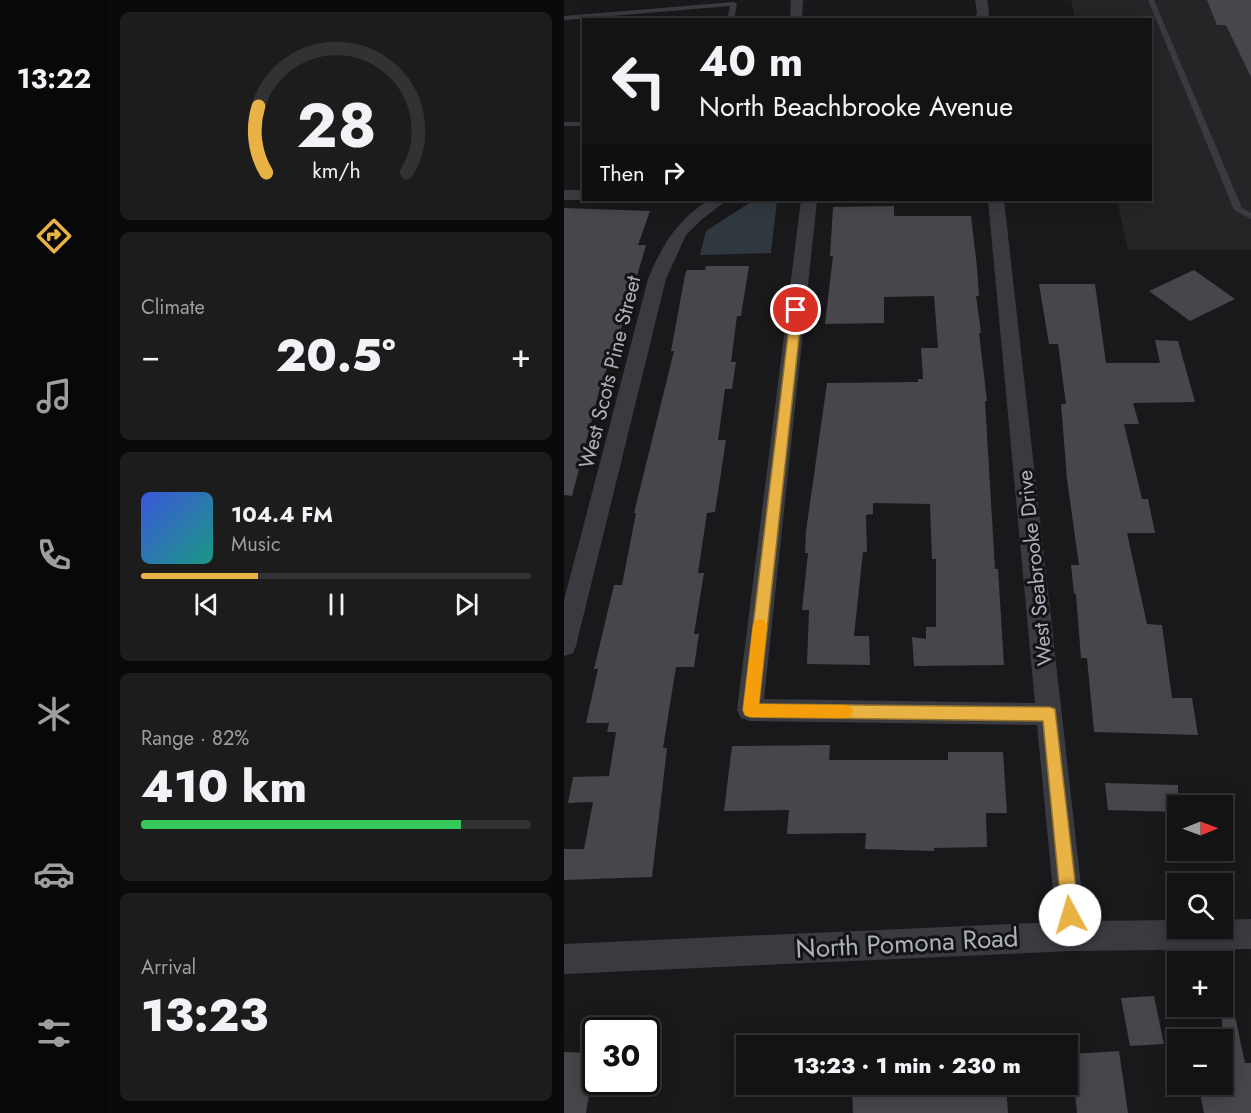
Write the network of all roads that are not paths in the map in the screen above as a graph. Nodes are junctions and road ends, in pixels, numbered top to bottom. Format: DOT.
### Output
graph roads {
  1 [pos="636,0"];
  2 [pos="797,0"];
  3 [pos="968,0"];
  4 [pos="981,0"];
  5 [pos="1151,0"];
  6 [pos="636,12"];
  7 [pos="564,18"];
  8 [pos="730,18"];
  9 [pos="796,18"];
  10 [pos="971,18"];
  11 [pos="982,18"];
  12 [pos="564,124"];
  13 [pos="582,124"];
  14 [pos="564,195"];
  15 [pos="582,195"];
  16 [pos="809,201"];
  17 [pos="996,201"];
  18 [pos="708,202"];
  19 [pos="1251,216"];
  20 [pos="564,646"];
  21 [pos="1050,714"];
  22 [pos="1251,934"];
  23 [pos="1072,936"];
  24 [pos="564,959"];
  1 -- 6 [label="lane"];
  2 -- 9 [label="street"];
  3 -- 10 [label="street"];
  4 -- 11 [label="street"];
  5 -- 19 [label="lane"];
  6 -- 7 [label="lane"];
  6 -- 8 [label="lane"];
  12 -- 13 [label="lane"];
  14 -- 15 [label="street"];
  16 -- 21 [label="street"];
  17 -- 21 [label="street, West Seabrooke Drive"];
  18 -- 20 [label="street, West Scots Pine Street"];
  21 -- 23 [label="street, West Seabrooke Drive"];
  22 -- 23 [label="street, North Pomona Road"];
  23 -- 24 [label="street, North Pomona Road"];
}
